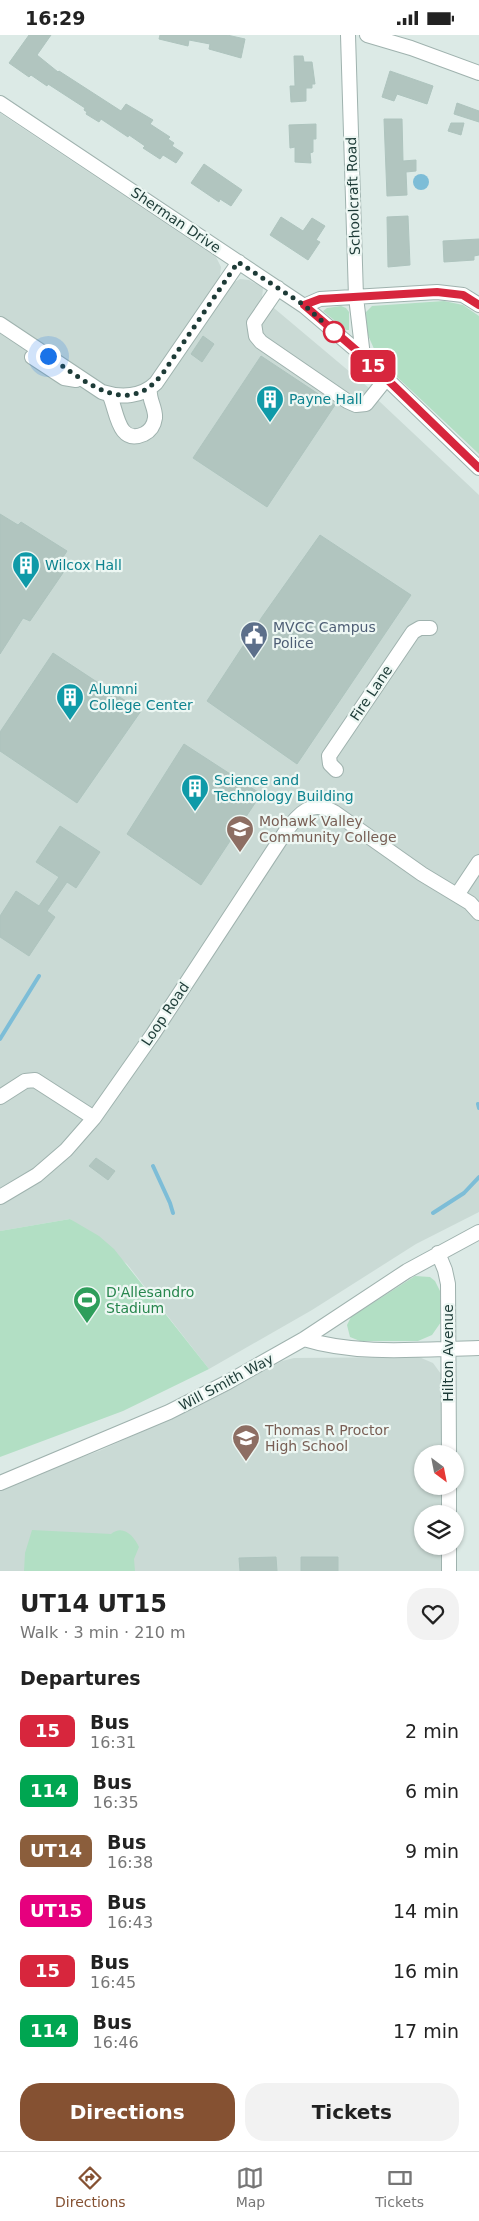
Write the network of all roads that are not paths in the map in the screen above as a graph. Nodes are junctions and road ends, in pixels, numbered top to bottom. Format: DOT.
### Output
graph roads {
  1 [pos="348,35"];
  2 [pos="367,35"];
  3 [pos="479,73"];
  4 [pos="0,103"];
  5 [pos="238,262"];
  6 [pos="278,287"];
  7 [pos="356,297"];
  8 [pos="304,305"];
  9 [pos="479,305"];
  10 [pos="0,324"];
  11 [pos="0,336"];
  12 [pos="363,356"];
  13 [pos="386,379"];
  14 [pos="85,381"];
  15 [pos="150,388"];
  16 [pos="110,394"];
  17 [pos="479,467"];
  18 [pos="430,627"];
  19 [pos="336,770"];
  20 [pos="479,861"];
  21 [pos="457,895"];
  22 [pos="479,913"];
  23 [pos="0,1097"];
  24 [pos="94,1118"];
  25 [pos="0,1197"];
  26 [pos="479,1232"];
  27 [pos="438,1253"];
  28 [pos="304,1339"];
  29 [pos="479,1348"];
  30 [pos="449,1349"];
  31 [pos="449,1445"];
  32 [pos="0,1483"];
  33 [pos="449,1555"];
  34 [pos="449,1571"];
  1 -- 7 [label="street, Schoolcraft Road"];
  2 -- 3 [label="street"];
  4 -- 5 [label="street, Sherman Drive"];
  5 -- 6 [label="street, Sherman Drive"];
  5 -- 15 [label="street"];
  6 -- 8 [label="street, Sherman Drive"];
  6 -- 13 [label="street"];
  7 -- 8 [label="street"];
  7 -- 9 [label="street"];
  7 -- 12 [label="street, Schoolcraft Road"];
  8 -- 12 [label="street, Sherman Drive"];
  10 -- 14 [label="street"];
  11 -- 14 [label="street"];
  12 -- 13 [label="street, Sherman Drive"];
  13 -- 17 [label="street, Sherman Drive"];
  14 -- 16 [label="street"];
  15 -- 16 [label="street"];
  15 -- 16 [label="street"];
  18 -- 19 [label="street, Fire Lane"];
  20 -- 21 [label="street"];
  21 -- 22 [label="street"];
  21 -- 24 [label="street, Loop Road"];
  23 -- 24 [label="street"];
  24 -- 25 [label="street, Loop Road"];
  26 -- 27 [label="street, Will Smith Way"];
  27 -- 28 [label="street, Will Smith Way"];
  27 -- 30 [label="street, Hilton Avenue"];
  28 -- 30 [label="street"];
  28 -- 32 [label="street, Will Smith Way"];
  29 -- 30 [label="street"];
  30 -- 31 [label="street, Hilton Avenue"];
  33 -- 34 [label="street"];
}
